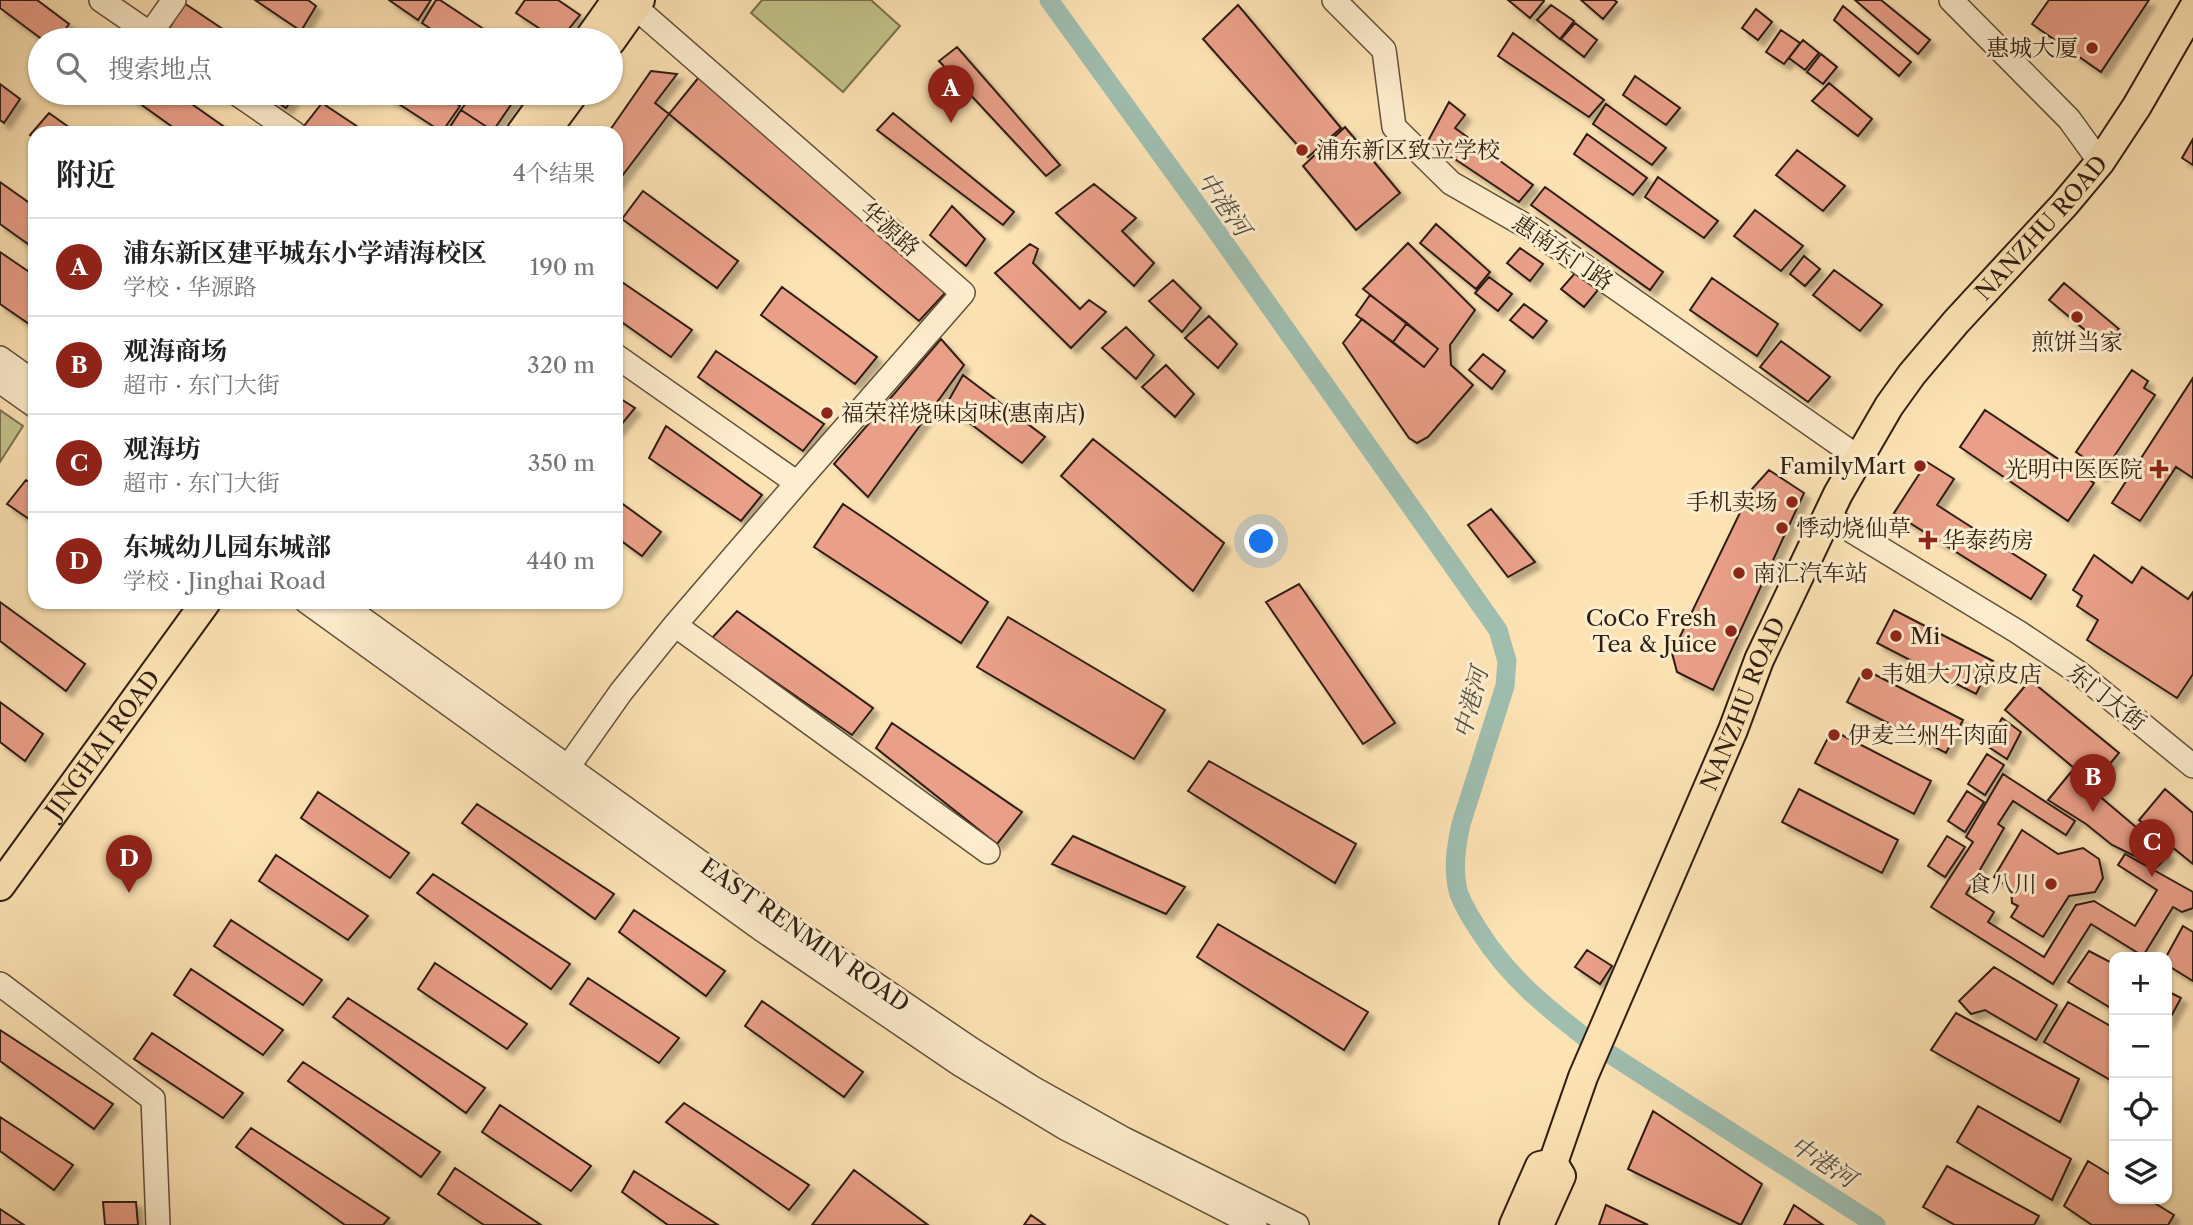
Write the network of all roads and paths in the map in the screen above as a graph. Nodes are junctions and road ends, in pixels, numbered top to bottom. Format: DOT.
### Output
graph roads {
  1 [pos="101,0"];
  2 [pos="174,0"];
  3 [pos="1334,0"];
  4 [pos="1951,0"];
  5 [pos="630,2"];
  6 [pos="2193,9"];
  7 [pos="142,28"];
  8 [pos="160,28"];
  9 [pos="601,28"];
  10 [pos="617,28"];
  11 [pos="253,105"];
  12 [pos="541,105"];
  13 [pos="565,105"];
  14 [pos="284,126"];
  15 [pos="526,126"];
  16 [pos="550,126"];
  17 [pos="2100,162"];
  18 [pos="0,358"];
  19 [pos="623,361"];
  20 [pos="28,378"];
  21 [pos="0,381"];
  22 [pos="28,401"];
  23 [pos="1859,458"];
  24 [pos="797,483"];
  25 [pos="1827,516"];
  26 [pos="178,609"];
  27 [pos="201,609"];
  28 [pos="317,609"];
  29 [pos="349,609"];
  30 [pos="675,625"];
  31 [pos="2193,766"];
  32 [pos="568,767"];
  33 [pos="988,852"];
  34 [pos="0,854"];
  35 [pos="0,887"];
  36 [pos="0,984"];
  37 [pos="1553,1163"];
  38 [pos="158,1225"];
  39 [pos="1255,1225"];
  40 [pos="1297,1225"];
  41 [pos="1514,1225"];
  42 [pos="1539,1225"];
  1 -- 7 [label="street"];
  2 -- 8 [label="street"];
  3 -- 23 [label="street, 惠南东门路"];
  4 -- 17 [label="street"];
  5 -- 9 [label="main road"];
  5 -- 10 [label="main road"];
  5 -- 24 [label="street, 华源路"];
  6 -- 17 [label="main road, NANZHU ROAD"];
  11 -- 14 [label="street"];
  12 -- 15 [label="main road"];
  13 -- 16 [label="main road"];
  17 -- 23 [label="main road, NANZHU ROAD"];
  18 -- 20 [label="street"];
  19 -- 24 [label="street"];
  21 -- 22 [label="street"];
  23 -- 25 [label="main road, NANZHU ROAD"];
  24 -- 30 [label="street"];
  25 -- 31 [label="street"];
  25 -- 37 [label="main road, NANZHU ROAD"];
  26 -- 34 [label="main road, JINGHAI ROAD"];
  27 -- 35 [label="main road, JINGHAI ROAD"];
  28 -- 39 [label="street, EAST RENMIN ROAD"];
  29 -- 32 [label="street, EAST RENMIN ROAD"];
  30 -- 32 [label="street"];
  30 -- 33 [label="street"];
  32 -- 40 [label="street, EAST RENMIN ROAD"];
  36 -- 38 [label="street"];
  37 -- 41 [label="main road, NANZHU ROAD"];
  37 -- 42 [label="main road, NANZHU ROAD"];
}
